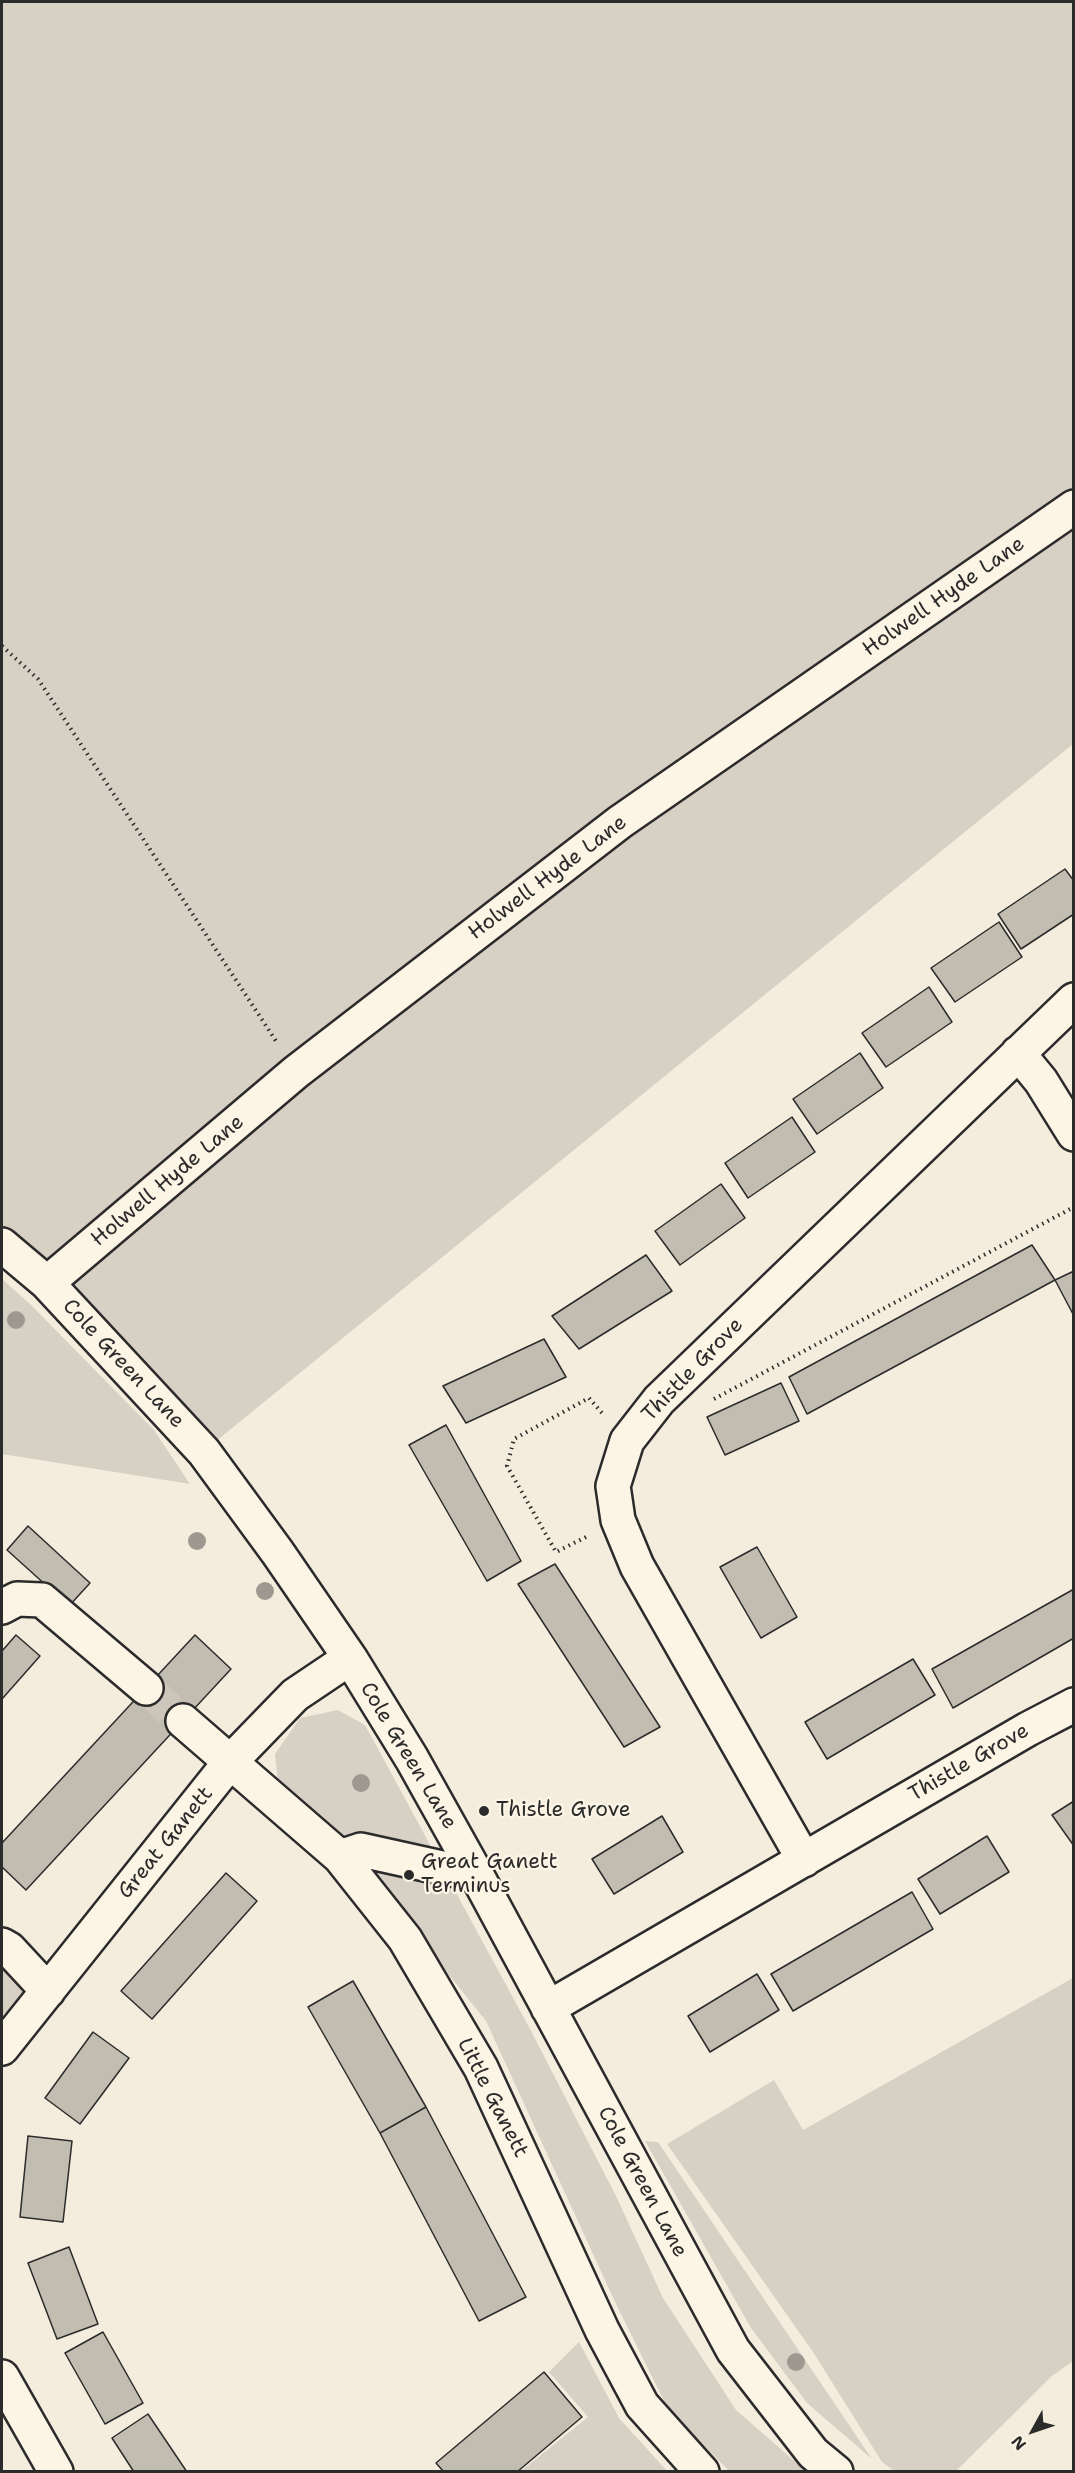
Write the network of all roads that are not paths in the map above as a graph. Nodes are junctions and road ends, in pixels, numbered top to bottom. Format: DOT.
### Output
graph roads {
  1 [pos="1074,507"];
  2 [pos="1074,1000"];
  3 [pos="1018,1053"];
  4 [pos="1074,1134"];
  5 [pos="2,1245"];
  6 [pos="48,1283"];
  7 [pos="2,1607"];
  8 [pos="350,1658"];
  9 [pos="146,1688"];
  10 [pos="1074,1705"];
  11 [pos="183,1721"];
  12 [pos="230,1762"];
  13 [pos="340,1857"];
  14 [pos="804,1860"];
  15 [pos="474,1870"];
  16 [pos="2,1945"];
  17 [pos="48,1991"];
  18 [pos="549,2008"];
  19 [pos="2,2048"];
  20 [pos="2,2377"];
  21 [pos="56,2472"];
  22 [pos="702,2472"];
  23 [pos="836,2472"];
  1 -- 6 [label="street, Holwell Hyde Lane"];
  2 -- 3 [label="street, Thistle Grove"];
  3 -- 4 [label="street"];
  3 -- 14 [label="street, Thistle Grove"];
  5 -- 6 [label="street, Cole Green Lane"];
  6 -- 8 [label="street, Cole Green Lane"];
  7 -- 9 [label="street"];
  8 -- 12 [label="street, Great Ganett"];
  8 -- 15 [label="street, Cole Green Lane"];
  10 -- 14 [label="street, Thistle Grove"];
  11 -- 12 [label="street, Little Ganett"];
  12 -- 13 [label="street, Little Ganett"];
  12 -- 17 [label="street, Great Ganett"];
  13 -- 15 [label="street"];
  13 -- 22 [label="street, Little Ganett"];
  14 -- 18 [label="street, Thistle Grove"];
  15 -- 18 [label="street, Cole Green Lane"];
  16 -- 17 [label="street"];
  17 -- 19 [label="street, Great Ganett"];
  18 -- 23 [label="street, Cole Green Lane"];
  20 -- 21 [label="street"];
}
